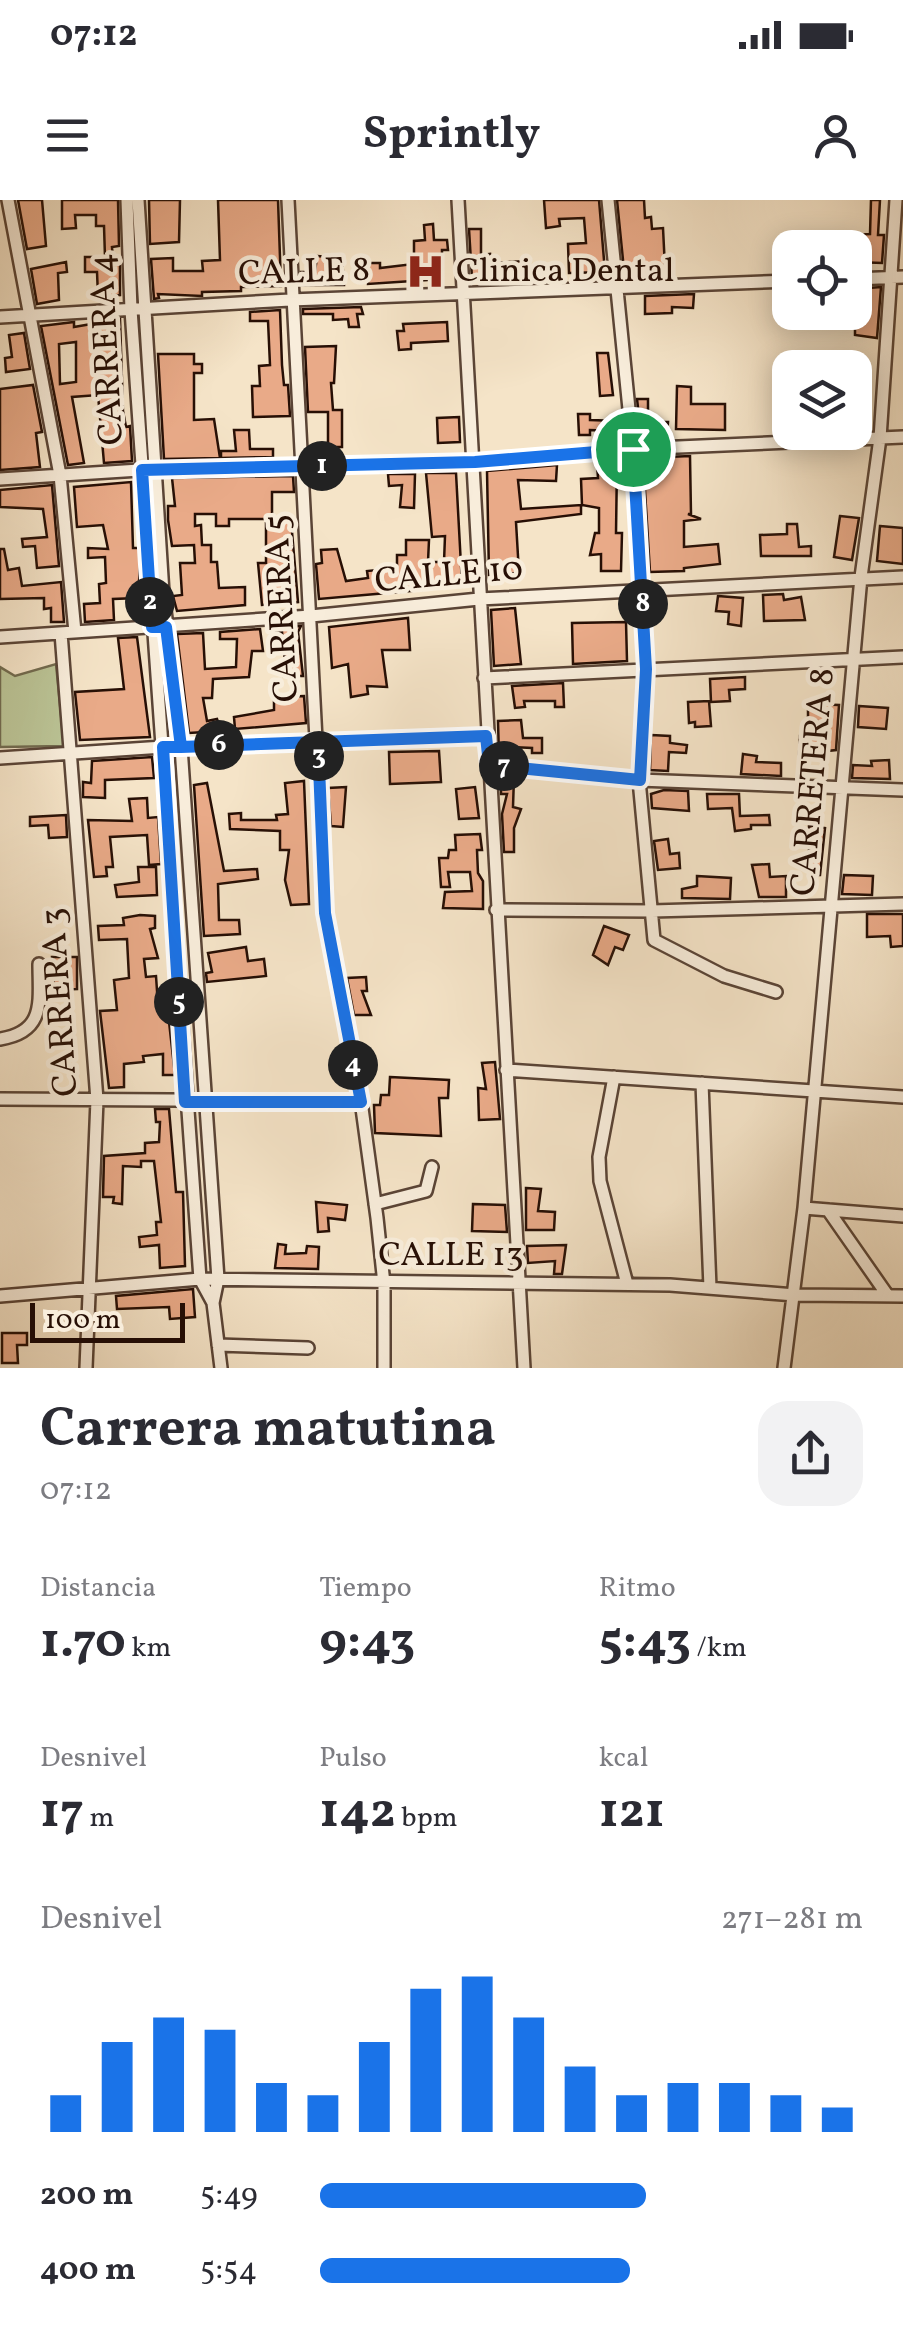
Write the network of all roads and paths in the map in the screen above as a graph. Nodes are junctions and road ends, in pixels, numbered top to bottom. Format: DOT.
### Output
graph roads {
  1 [pos="8,200"];
  2 [pos="127,200"];
  3 [pos="138,200"];
  4 [pos="288,200"];
  5 [pos="458,200"];
  6 [pos="608,200"];
  7 [pos="896,200"];
  8 [pos="897,277"];
  9 [pos="872,278"];
  10 [pos="772,281"];
  11 [pos="617,286"];
  12 [pos="464,295"];
  13 [pos="290,300"];
  14 [pos="138,310"];
  15 [pos="29,314"];
  16 [pos="0,316"];
  17 [pos="903,437"];
  18 [pos="880,438"];
  19 [pos="633,449"];
  20 [pos="475,462"];
  21 [pos="303,466"];
  22 [pos="149,470"];
  23 [pos="60,475"];
  24 [pos="0,480"];
  25 [pos="903,576"];
  26 [pos="861,578"];
  27 [pos="642,590"];
  28 [pos="479,599"];
  29 [pos="311,616"];
  30 [pos="152,627"];
  31 [pos="166,627"];
  32 [pos="68,632"];
  33 [pos="0,637"];
  34 [pos="903,657"];
  35 [pos="853,659"];
  36 [pos="646,669"];
  37 [pos="484,678"];
  38 [pos="486,736"];
  39 [pos="318,742"];
  40 [pos="163,747"];
  41 [pos="181,747"];
  42 [pos="70,756"];
  43 [pos="0,758"];
  44 [pos="489,765"];
  45 [pos="640,780"];
  46 [pos="841,788"];
  47 [pos="903,790"];
  48 [pos="903,904"];
  49 [pos="830,906"];
  50 [pos="496,910"];
  51 [pos="652,911"];
  52 [pos="39,964"];
  53 [pos="776,992"];
  54 [pos="0,1039"];
  55 [pos="506,1070"];
  56 [pos="614,1077"];
  57 [pos="702,1083"];
  58 [pos="815,1090"];
  59 [pos="903,1097"];
  60 [pos="0,1099"];
  61 [pos="97,1100"];
  62 [pos="206,1101"];
  63 [pos="185,1102"];
  64 [pos="361,1102"];
  65 [pos="432,1167"];
  66 [pos="376,1204"];
  67 [pos="804,1208"];
  68 [pos="828,1210"];
  69 [pos="903,1216"];
  70 [pos="200,1279"];
  71 [pos="218,1279"];
  72 [pos="517,1283"];
  73 [pos="384,1284"];
  74 [pos="627,1284"];
  75 [pos="91,1288"];
  76 [pos="710,1288"];
  77 [pos="795,1295"];
  78 [pos="0,1296"];
  79 [pos="888,1296"];
  80 [pos="903,1296"];
  81 [pos="213,1303"];
  82 [pos="218,1345"];
  83 [pos="308,1348"];
  84 [pos="86,1368"];
  85 [pos="221,1368"];
  86 [pos="384,1368"];
  87 [pos="524,1368"];
  88 [pos="784,1368"];
  1 -- 15 [label="street, CARRERA 3"];
  2 -- 14 [label="street, CARRERA 4"];
  3 -- 14 [label="street, CARRERA 4"];
  4 -- 13 [label="street, CARRERA 5"];
  5 -- 12 [label="street"];
  6 -- 11 [label="street"];
  7 -- 8 [label="street, CARRETERA 8"];
  8 -- 9 [label="street"];
  8 -- 18 [label="street, CARRETERA 8"];
  10 -- 11 [label="street, CALLE 8"];
  11 -- 12 [label="street, CALLE 8"];
  11 -- 19 [label="street"];
  12 -- 13 [label="street, CALLE 8"];
  12 -- 20 [label="street"];
  13 -- 14 [label="street, CALLE 8"];
  13 -- 21 [label="street, CARRERA 5"];
  14 -- 15 [label="street, CALLE 8"];
  14 -- 22 [label="street, CARRERA 4"];
  15 -- 16 [label="street, CALLE 8"];
  15 -- 23 [label="street, CARRERA 3"];
  17 -- 18 [label="street"];
  18 -- 19 [label="street"];
  18 -- 26 [label="street, CARRETERA 8"];
  19 -- 20 [label="street"];
  19 -- 27 [label="street"];
  20 -- 21 [label="street"];
  20 -- 28 [label="street"];
  21 -- 22 [label="street"];
  21 -- 29 [label="street, CARRERA 5"];
  22 -- 23 [label="street"];
  22 -- 30 [label="street, CARRERA 4"];
  22 -- 31 [label="street, CARRERA 4"];
  23 -- 24 [label="street"];
  23 -- 32 [label="street, CARRERA 3"];
  25 -- 26 [label="street, CALLE 10"];
  26 -- 27 [label="street, CALLE 10"];
  26 -- 35 [label="street, CARRETERA 8"];
  27 -- 28 [label="street, CALLE 10"];
  27 -- 36 [label="street"];
  28 -- 29 [label="street, CALLE 10"];
  28 -- 37 [label="street"];
  29 -- 31 [label="street, CALLE 10"];
  29 -- 39 [label="street, CARRERA 5"];
  30 -- 31 [label="street, CALLE 10"];
  30 -- 32 [label="street, CALLE 10"];
  30 -- 40 [label="street, CARRERA 4"];
  31 -- 41 [label="street, CARRERA 4"];
  32 -- 33 [label="street, CALLE 10"];
  32 -- 42 [label="street, CARRERA 3"];
  34 -- 35 [label="street"];
  35 -- 36 [label="street"];
  35 -- 46 [label="street, CARRETERA 8"];
  36 -- 37 [label="street"];
  36 -- 45 [label="street"];
  37 -- 38 [label="street"];
  38 -- 39 [label="street"];
  38 -- 44 [label="street"];
  39 -- 41 [label="street"];
  39 -- 64 [label="street, CARRERA 5"];
  40 -- 41 [label="street"];
  40 -- 42 [label="street"];
  40 -- 63 [label="street, CARRERA 4"];
  41 -- 62 [label="street, CARRERA 4"];
  42 -- 43 [label="street"];
  42 -- 61 [label="street, CARRERA 3"];
  44 -- 45 [label="street"];
  44 -- 50 [label="street"];
  45 -- 46 [label="street"];
  45 -- 51 [label="street"];
  46 -- 47 [label="street"];
  46 -- 49 [label="street, CARRETERA 8"];
  48 -- 49 [label="street"];
  49 -- 51 [label="street"];
  49 -- 58 [label="street, CARRETERA 8"];
  50 -- 51 [label="street"];
  50 -- 55 [label="street"];
  51 -- 53 [label="street"];
  52 -- 54 [label="street"];
  55 -- 56 [label="street"];
  55 -- 72 [label="street"];
  56 -- 57 [label="street"];
  56 -- 74 [label="street"];
  57 -- 58 [label="street"];
  57 -- 76 [label="street"];
  58 -- 59 [label="street"];
  58 -- 67 [label="street, CARRETERA 8"];
  60 -- 61 [label="street"];
  61 -- 63 [label="street"];
  61 -- 75 [label="street, CARRERA 3"];
  62 -- 63 [label="street"];
  62 -- 64 [label="street"];
  62 -- 71 [label="street, CARRERA 4"];
  63 -- 70 [label="street, CARRERA 4"];
  64 -- 66 [label="street, CARRERA 5"];
  65 -- 66 [label="street"];
  66 -- 73 [label="street, CARRERA 5"];
  67 -- 68 [label="street"];
  67 -- 77 [label="street, CARRETERA 8"];
  68 -- 69 [label="street"];
  68 -- 79 [label="street"];
  70 -- 71 [label="street, CALLE 13"];
  70 -- 75 [label="street, CALLE 13"];
  70 -- 81 [label="street, CARRERA 4"];
  71 -- 73 [label="street, CALLE 13"];
  71 -- 81 [label="street, CARRERA 4"];
  72 -- 73 [label="street, CALLE 13"];
  72 -- 74 [label="street, CALLE 13"];
  72 -- 87 [label="street"];
  73 -- 86 [label="street, CARRERA 5"];
  74 -- 76 [label="street, CALLE 13"];
  75 -- 78 [label="street, CALLE 13"];
  75 -- 84 [label="street, CARRERA 3"];
  76 -- 77 [label="street, CALLE 13"];
  77 -- 79 [label="street, CALLE 13"];
  77 -- 88 [label="street, CARRETERA 8"];
  79 -- 80 [label="street, CALLE 13"];
  81 -- 82 [label="street"];
  82 -- 83 [label="street"];
  82 -- 85 [label="street"];
}
